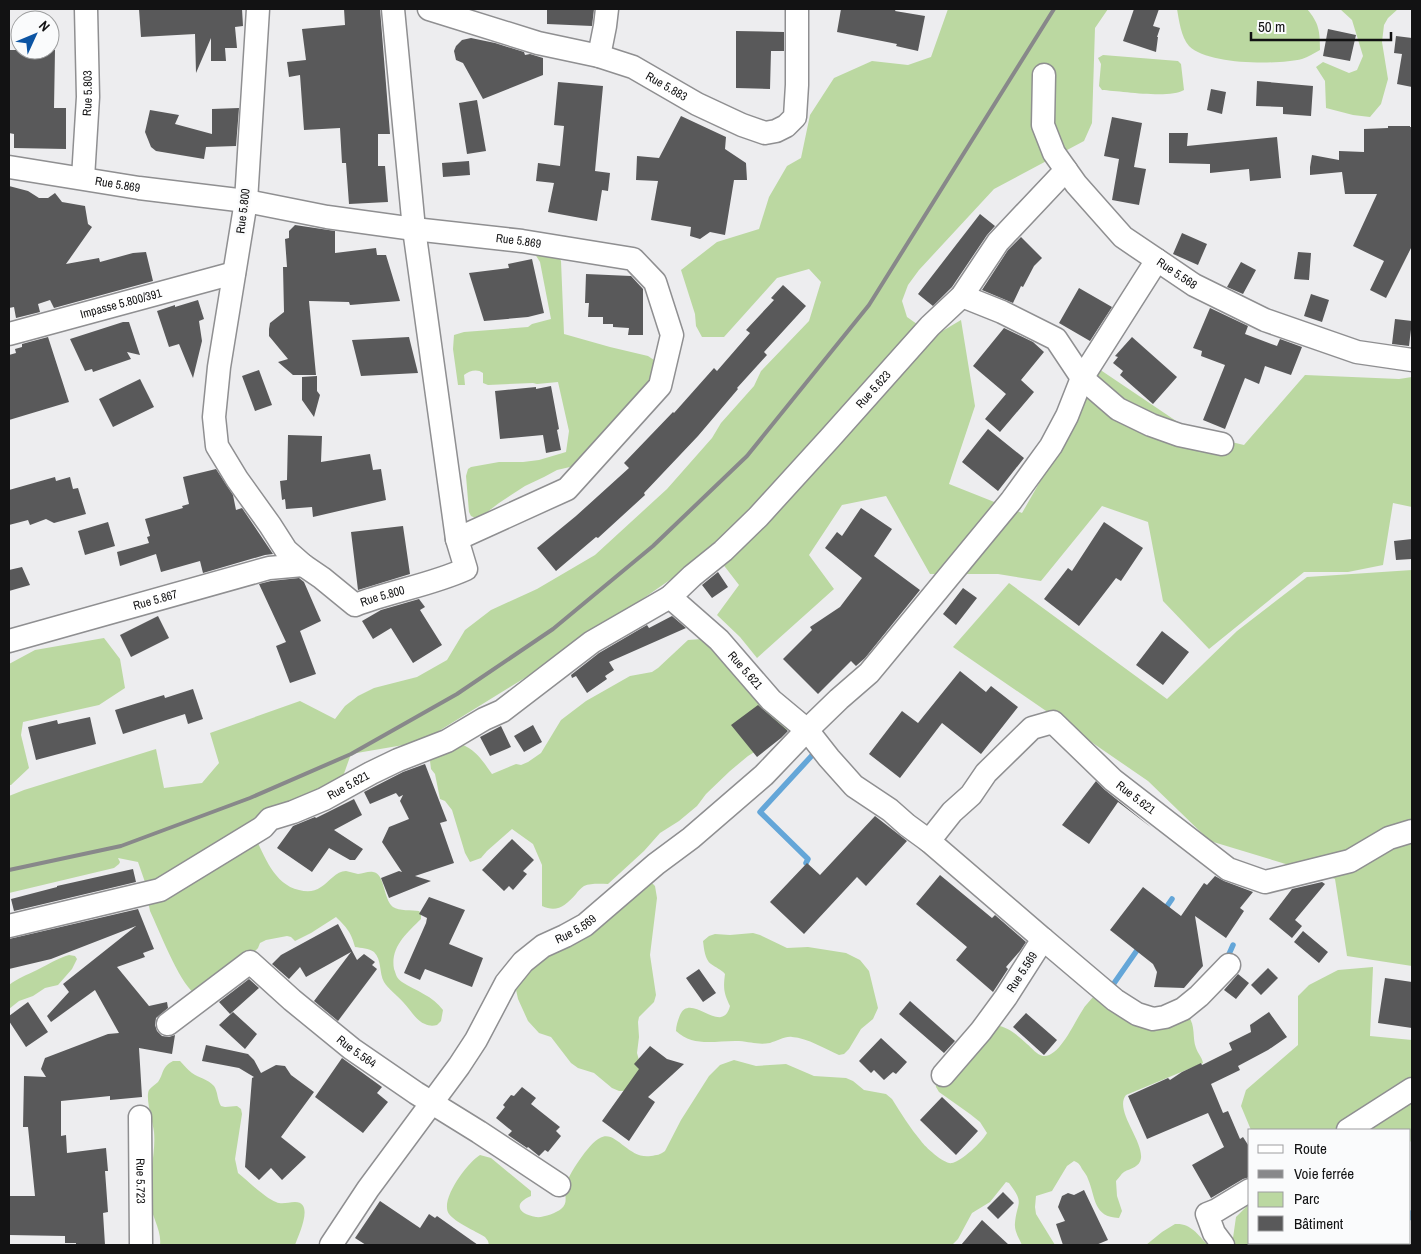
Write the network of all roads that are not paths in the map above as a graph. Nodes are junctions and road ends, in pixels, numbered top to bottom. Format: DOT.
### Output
graph roads {
  1 [pos="86,9"];
  2 [pos="258,9"];
  3 [pos="393,9"];
  4 [pos="429,9"];
  5 [pos="607,9"];
  6 [pos="797,9"];
  7 [pos="599,56"];
  8 [pos="1044,75"];
  9 [pos="9,167"];
  10 [pos="1066,170"];
  11 [pos="83,178"];
  12 [pos="246,200"];
  13 [pos="414,229"];
  14 [pos="1157,260"];
  15 [pos="234,273"];
  16 [pos="962,296"];
  17 [pos="9,334"];
  18 [pos="1412,360"];
  19 [pos="1082,378"];
  20 [pos="1222,444"];
  21 [pos="457,539"];
  22 [pos="303,565"];
  23 [pos="670,597"];
  24 [pos="9,641"];
  25 [pos="807,730"];
  26 [pos="1412,831"];
  27 [pos="929,841"];
  28 [pos="9,926"];
  29 [pos="1043,939"];
  30 [pos="1228,965"];
  31 [pos="168,1024"];
  32 [pos="943,1075"];
  33 [pos="1412,1089"];
  34 [pos="432,1103"];
  35 [pos="140,1117"];
  36 [pos="1350,1129"];
  37 [pos="559,1186"];
  38 [pos="1248,1191"];
  39 [pos="141,1245"];
  40 [pos="331,1245"];
  41 [pos="1223,1245"];
  1 -- 11 [label="street, Rue 5.803"];
  2 -- 12 [label="street, Rue 5.800"];
  3 -- 13 [label="street, Rue 5.800"];
  4 -- 7 [label="street, Rue 5.883"];
  5 -- 7 [label="street"];
  6 -- 7 [label="street, Rue 5.883"];
  8 -- 10 [label="street, Rue 5.568"];
  9 -- 11 [label="street, Rue 5.869"];
  10 -- 14 [label="street, Rue 5.568"];
  10 -- 16 [label="street, Rue 5.623"];
  11 -- 12 [label="street, Rue 5.869"];
  12 -- 13 [label="street, Rue 5.869"];
  12 -- 15 [label="street, Rue 5.800"];
  13 -- 21 [label="street, Rue 5.800"];
  13 -- 21 [label="street, Rue 5.869"];
  14 -- 18 [label="street, Rue 5.568"];
  14 -- 19 [label="street, Rue 5.569"];
  15 -- 17 [label="street, Impasse 5.800/391"];
  15 -- 22 [label="street, Rue 5.800"];
  16 -- 19 [label="street"];
  16 -- 23 [label="street, Rue 5.623"];
  19 -- 20 [label="street"];
  19 -- 25 [label="street, Rue 5.569"];
  21 -- 22 [label="street, Rue 5.800"];
  22 -- 24 [label="street, Rue 5.867"];
  23 -- 25 [label="street, Rue 5.621"];
  23 -- 28 [label="street, Rue 5.621"];
  25 -- 27 [label="street, Rue 5.621"];
  25 -- 34 [label="street, Rue 5.569"];
  26 -- 27 [label="street, Rue 5.621"];
  27 -- 29 [label="street, Rue 5.569"];
  29 -- 30 [label="street"];
  29 -- 32 [label="street, Rue 5.569"];
  31 -- 34 [label="street, Rue 5.564"];
  33 -- 36 [label="street"];
  34 -- 37 [label="street, Rue 5.564"];
  34 -- 40 [label="street, Rue 5.569"];
  35 -- 39 [label="street, Rue 5.723"];
  38 -- 41 [label="street"];
}
